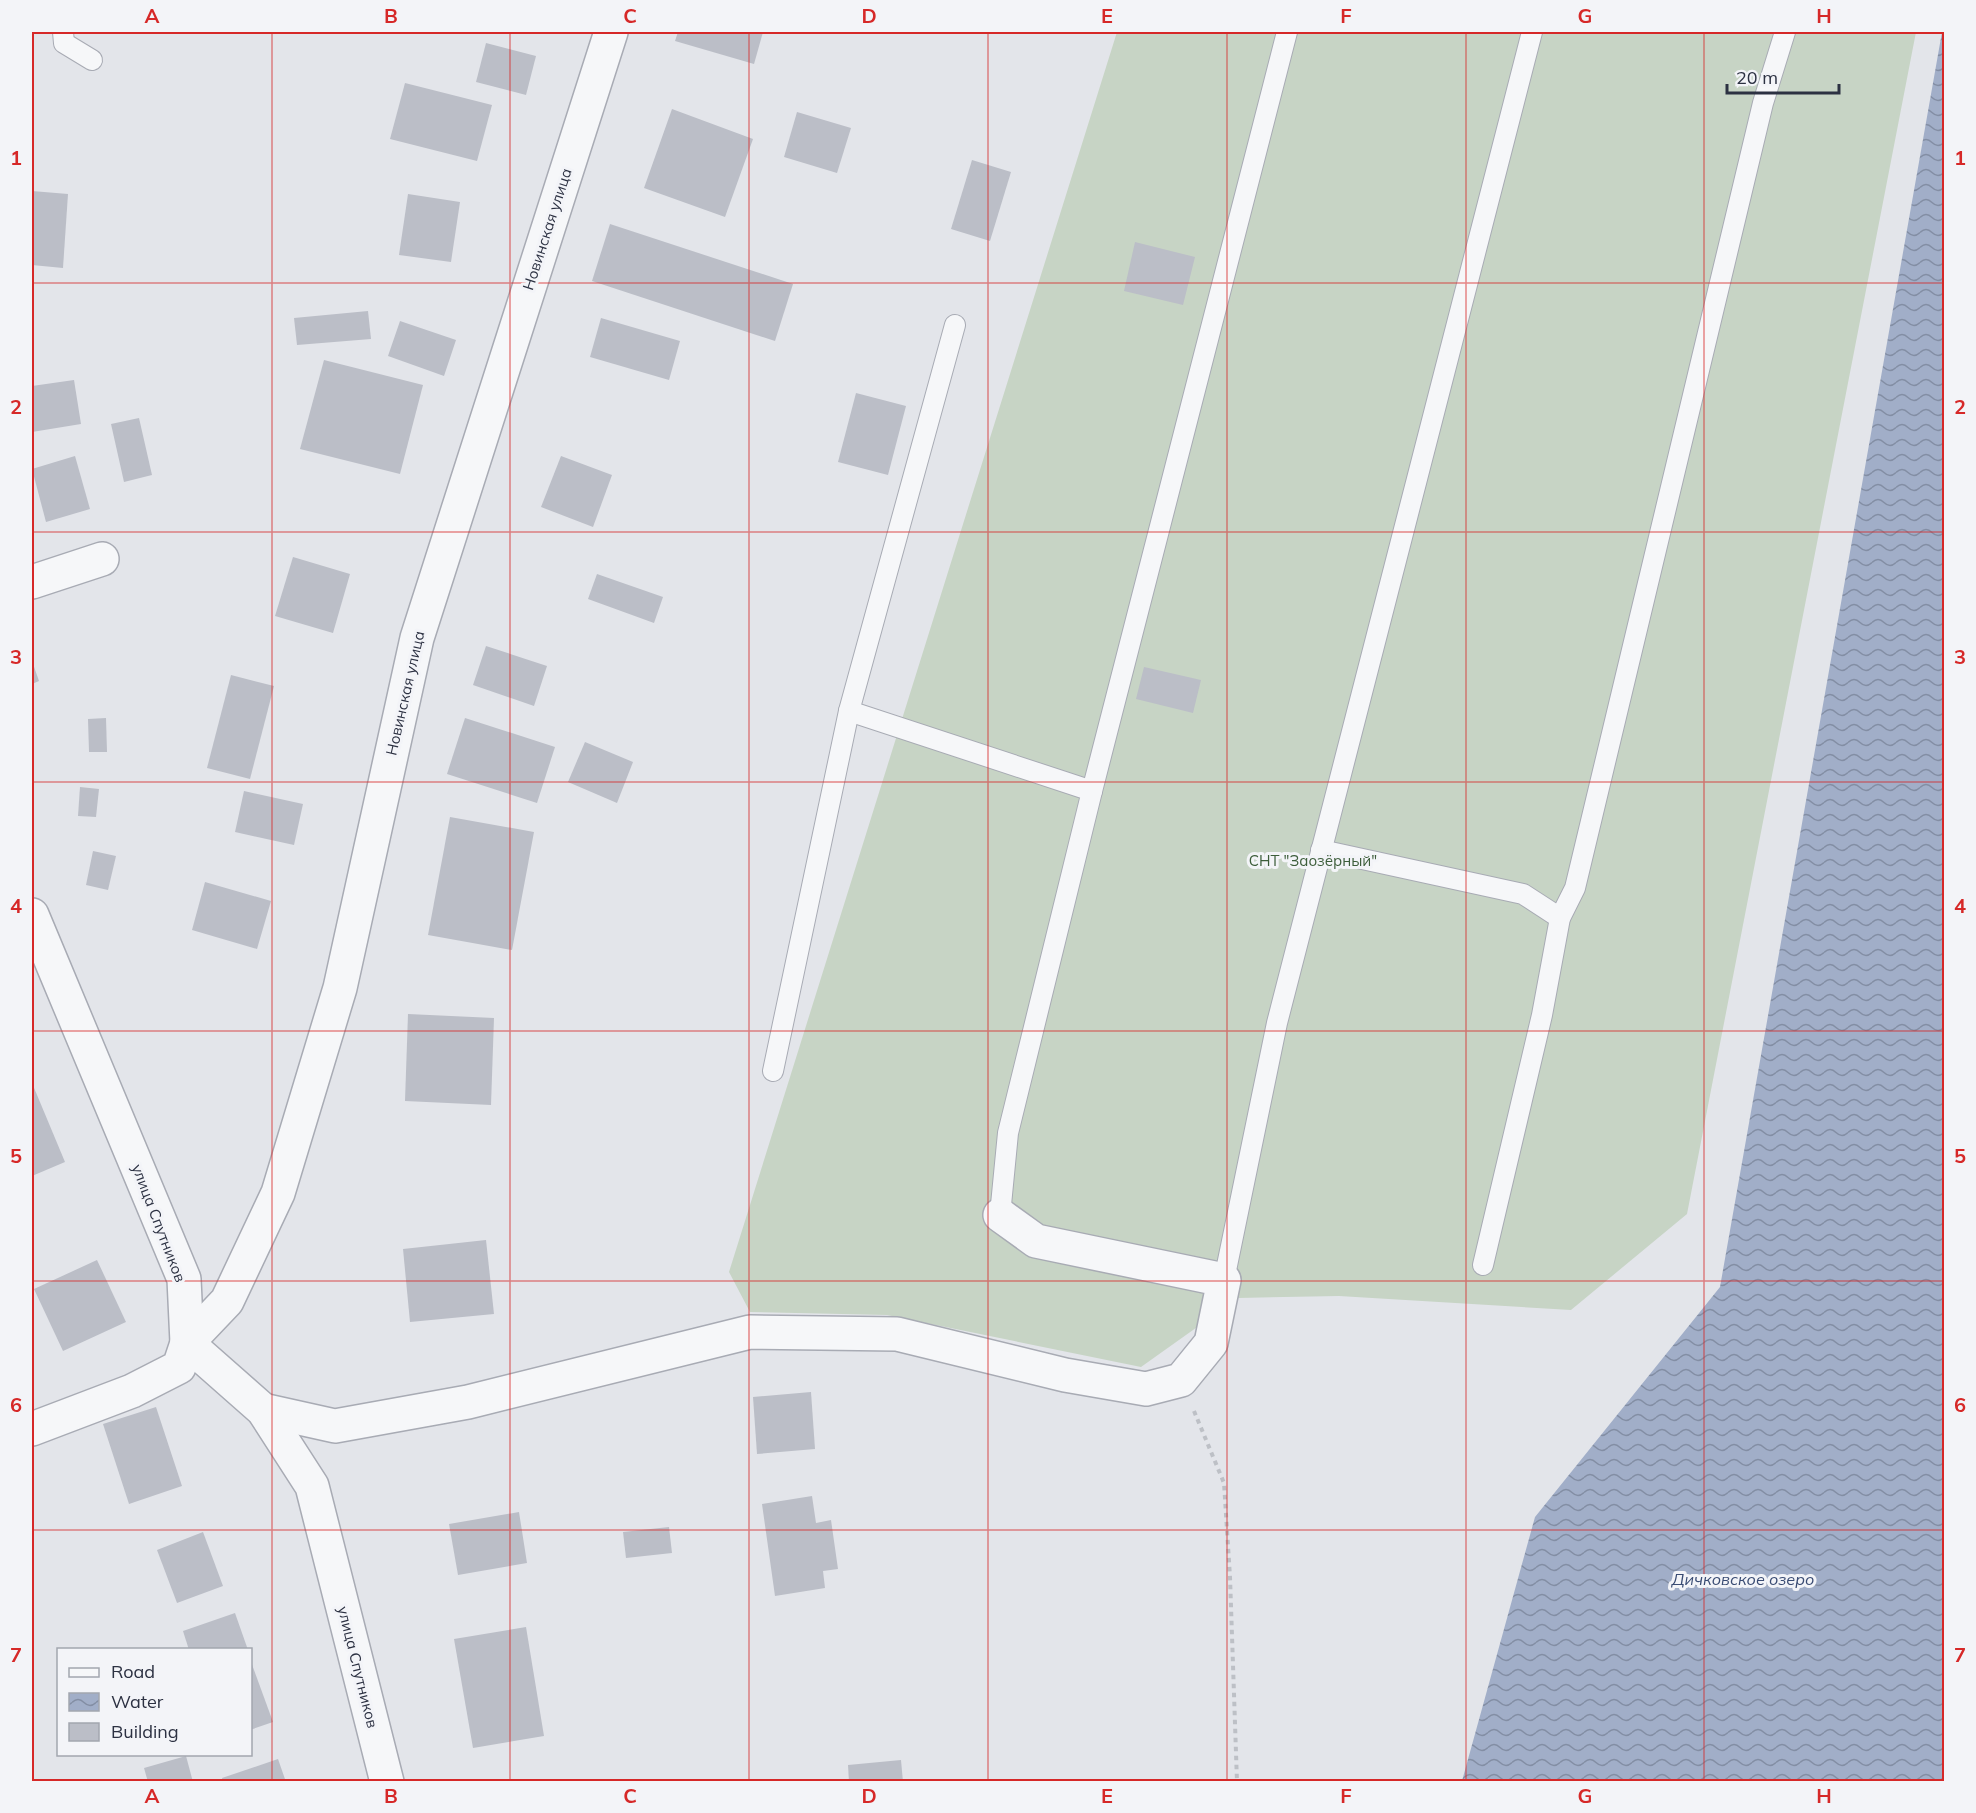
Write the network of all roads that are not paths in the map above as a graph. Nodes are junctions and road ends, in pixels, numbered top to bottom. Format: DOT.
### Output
graph roads {
  1 [pos="63,32"];
  2 [pos="611,32"];
  3 [pos="1287,32"];
  4 [pos="1532,32"];
  5 [pos="1785,32"];
  6 [pos="92,60"];
  7 [pos="955,325"];
  8 [pos="102,559"];
  9 [pos="32,582"];
  10 [pos="849,711"];
  11 [pos="1092,791"];
  12 [pos="1321,850"];
  13 [pos="32,915"];
  14 [pos="1560,918"];
  15 [pos="773,1071"];
  16 [pos="1000,1215"];
  17 [pos="1483,1265"];
  18 [pos="1224,1280"];
  19 [pos="187,1343"];
  20 [pos="263,1410"];
  21 [pos="32,1429"];
  22 [pos="387,1782"];
  1 -- 6 [label="lane"];
  2 -- 19 [label="street, Новинская улица"];
  3 -- 11 [label="lane"];
  4 -- 12 [label="lane"];
  5 -- 14 [label="lane"];
  7 -- 10 [label="lane"];
  8 -- 9 [label="street"];
  10 -- 11 [label="lane"];
  10 -- 15 [label="lane"];
  11 -- 16 [label="lane"];
  12 -- 14 [label="lane"];
  12 -- 18 [label="lane"];
  13 -- 19 [label="street, улица Спутников"];
  14 -- 17 [label="lane"];
  16 -- 18 [label="street"];
  18 -- 20 [label="street"];
  19 -- 20 [label="street, улица Спутников"];
  19 -- 21 [label="street"];
  20 -- 22 [label="street, улица Спутников"];
}
